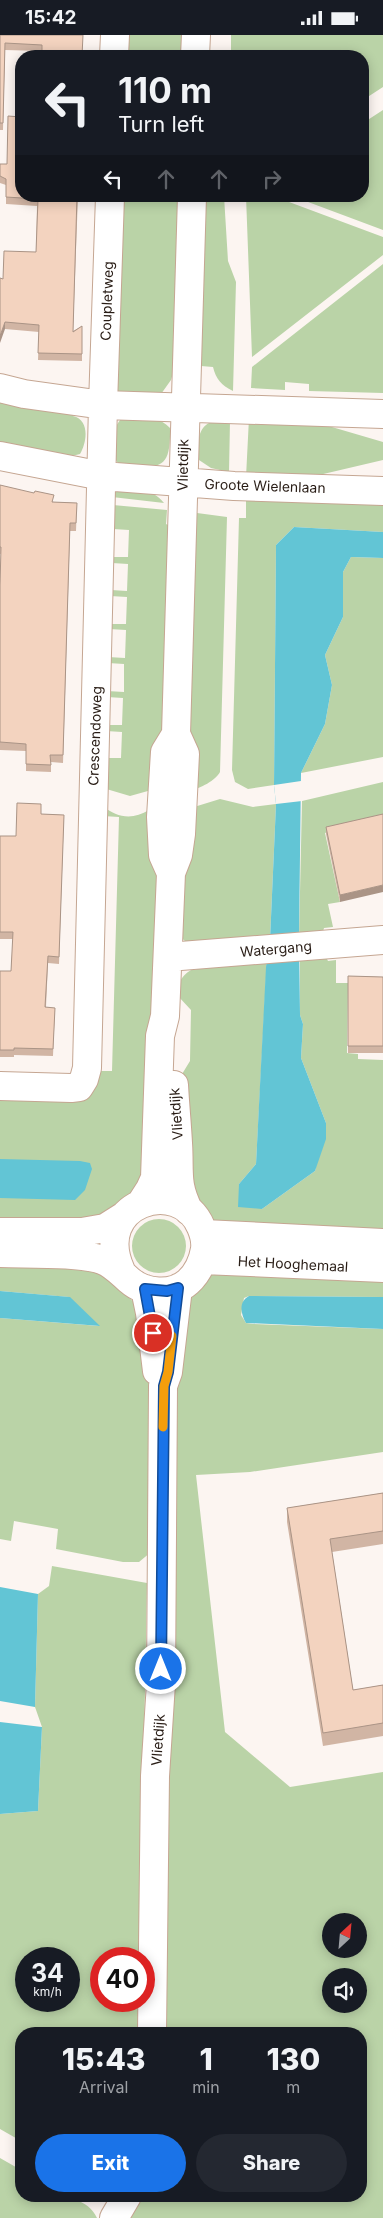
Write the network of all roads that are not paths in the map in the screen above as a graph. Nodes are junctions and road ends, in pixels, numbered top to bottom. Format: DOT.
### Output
graph roads {
  1 [pos="115,35"];
  2 [pos="196,35"];
  3 [pos="114,50"];
  4 [pos="196,50"];
  5 [pos="110,202"];
  6 [pos="192,202"];
  7 [pos="0,388"];
  8 [pos="103,405"];
  9 [pos="184,408"];
  10 [pos="383,414"];
  11 [pos="0,456"];
  12 [pos="102,476"];
  13 [pos="183,482"];
  14 [pos="383,491"];
  15 [pos="383,940"];
  16 [pos="168,957"];
  17 [pos="165,1016"];
  18 [pos="0,1086"];
  19 [pos="132,1209"];
  20 [pos="189,1211"];
  21 [pos="0,1232"];
  22 [pos="383,1243"];
  23 [pos="203,1247"];
  24 [pos="0,1253"];
  25 [pos="383,1268"];
  26 [pos="121,1271"];
  27 [pos="178,1288"];
  28 [pos="145,1289"];
  29 [pos="164,1386"];
  30 [pos="152,2027"];
  31 [pos="123,2202"];
  32 [pos="114,2218"];
  1 -- 3 [label="street"];
  2 -- 4 [label="street"];
  5 -- 8 [label="street, Coupletweg"];
  6 -- 9 [label="street, Vlietdijk"];
  7 -- 8 [label="street"];
  8 -- 9 [label="street"];
  8 -- 12 [label="street, Crescendoweg"];
  9 -- 10 [label="street"];
  9 -- 13 [label="street, Vlietdijk"];
  11 -- 12 [label="street, Groote Wielenlaan"];
  12 -- 13 [label="street, Groote Wielenlaan"];
  12 -- 18 [label="street, Crescendoweg"];
  13 -- 14 [label="street, Groote Wielenlaan"];
  13 -- 16 [label="street, Vlietdijk"];
  15 -- 16 [label="street, Watergang"];
  16 -- 17 [label="street, Vlietdijk"];
  17 -- 19 [label="street, Vlietdijk"];
  17 -- 20 [label="street, Vlietdijk"];
  19 -- 20 [label="street"];
  19 -- 21 [label="street"];
  19 -- 26 [label="street"];
  20 -- 23 [label="street"];
  22 -- 23 [label="street, Het Hooghemaal"];
  23 -- 25 [label="street, Het Hooghemaal"];
  23 -- 27 [label="street"];
  24 -- 26 [label="street"];
  26 -- 28 [label="street"];
  27 -- 28 [label="street"];
  27 -- 29 [label="street, Vlietdijk"];
  28 -- 29 [label="street, Vlietdijk"];
  29 -- 30 [label="street, Vlietdijk"];
  31 -- 32 [label="street"];
}
